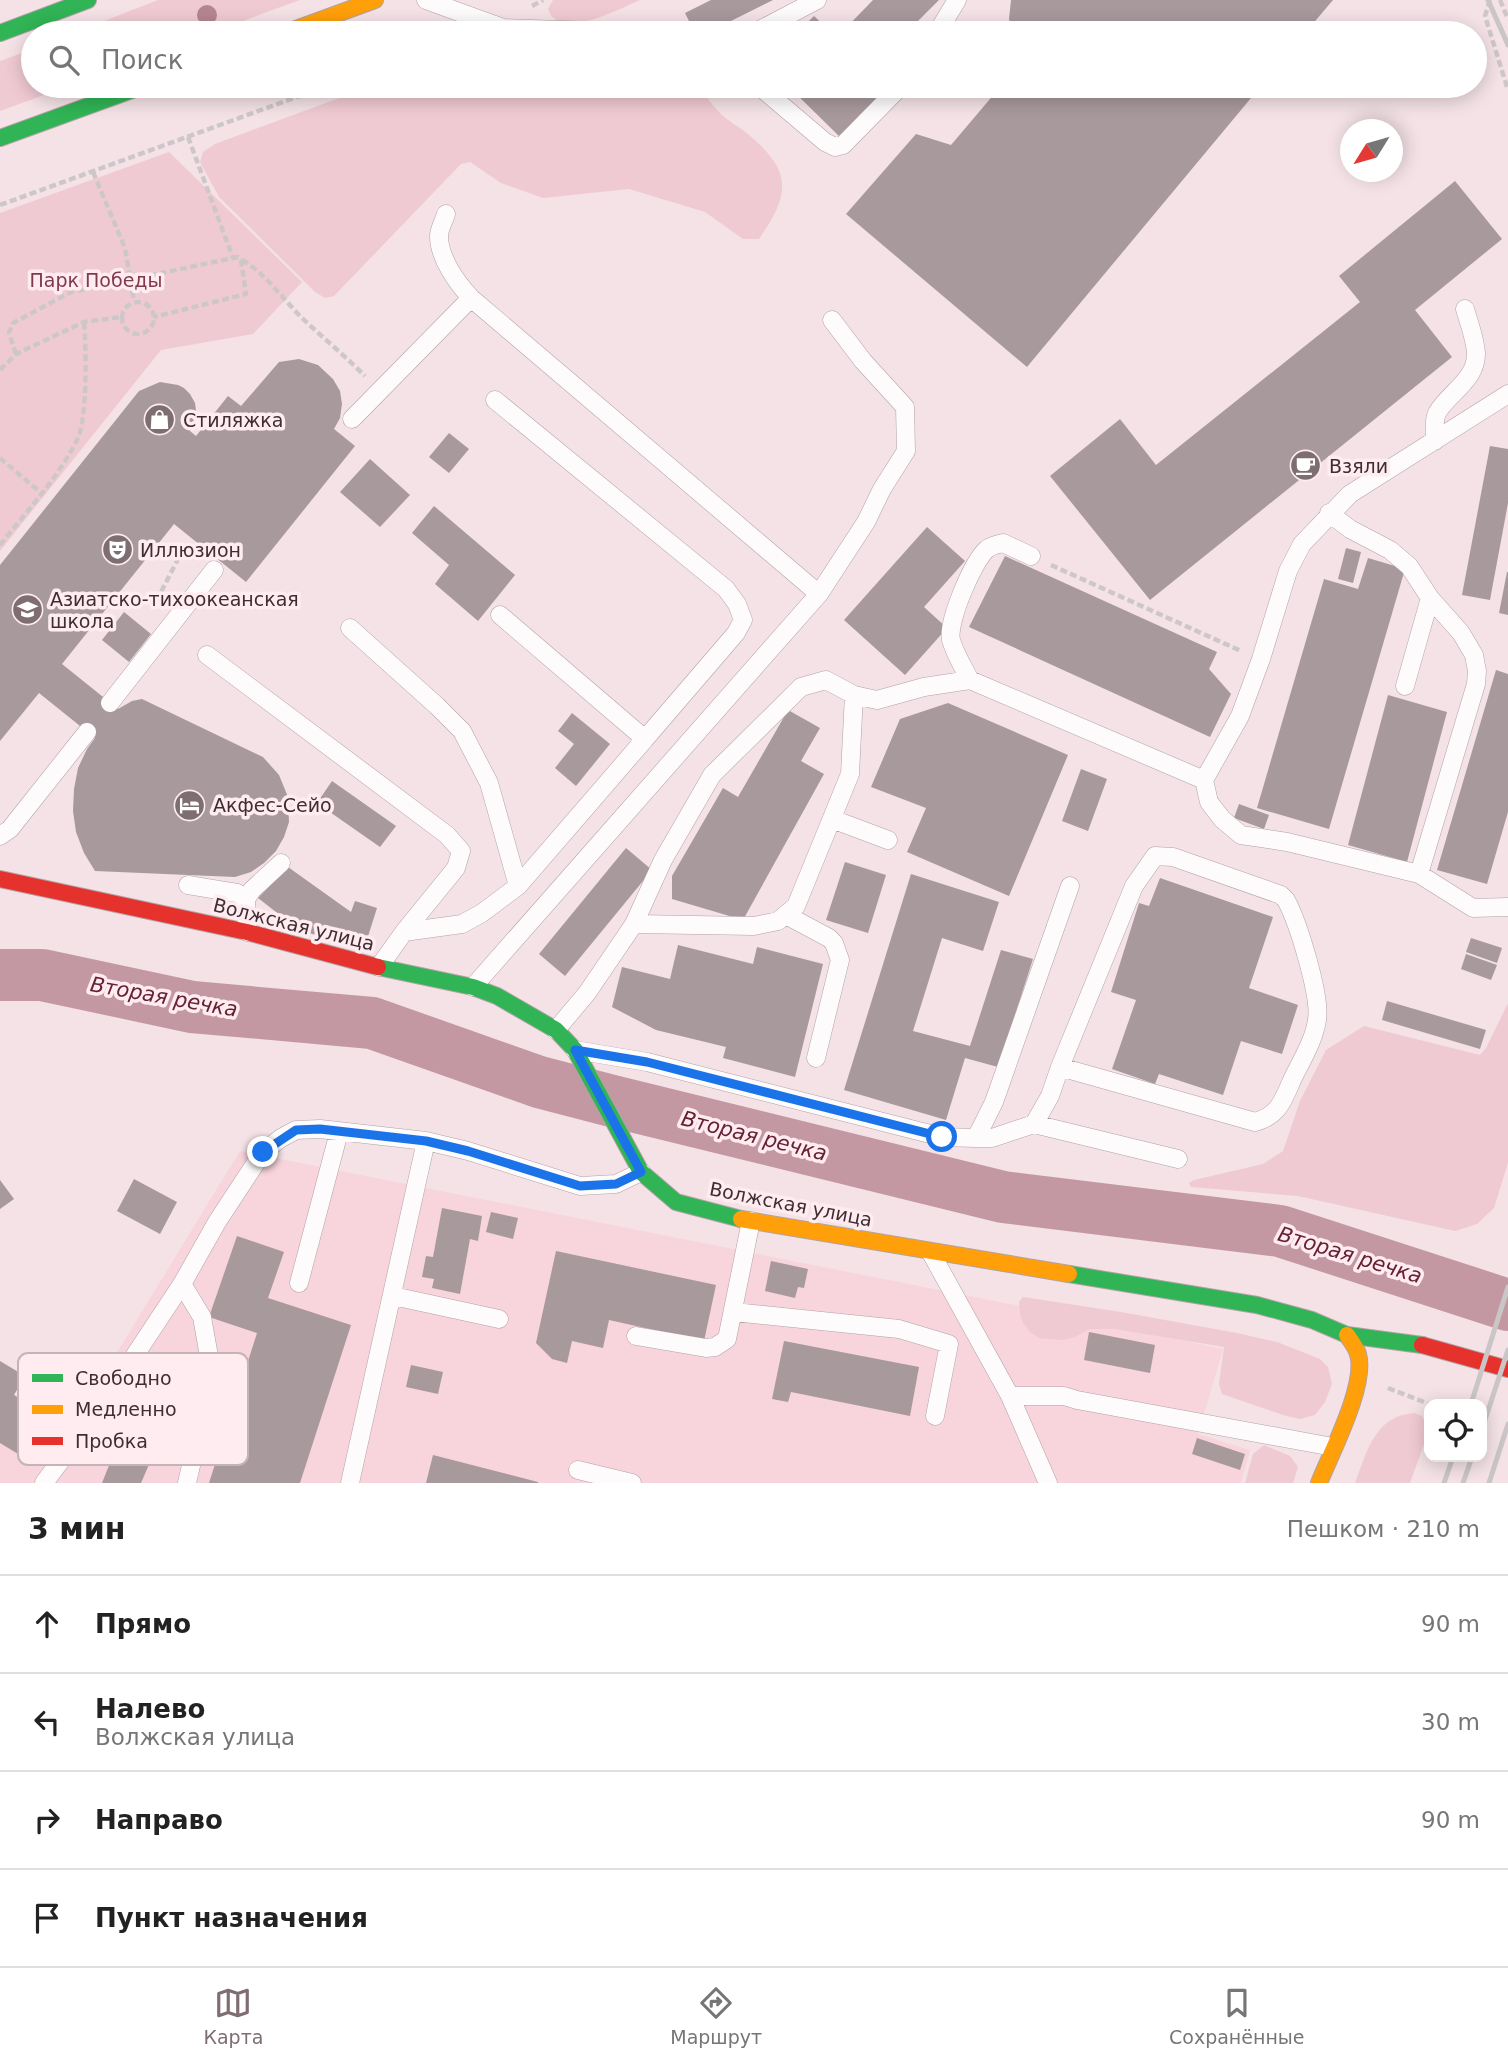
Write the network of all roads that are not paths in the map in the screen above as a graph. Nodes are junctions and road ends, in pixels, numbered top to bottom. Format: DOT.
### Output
graph roads {
  1 [pos="88,0"];
  2 [pos="375,0"];
  3 [pos="426,0"];
  4 [pos="817,0"];
  5 [pos="957,0"];
  6 [pos="32,21"];
  7 [pos="318,21"];
  8 [pos="484,21"];
  9 [pos="777,21"];
  10 [pos="944,21"];
  11 [pos="21,25"];
  12 [pos="0,33"];
  13 [pos="110,98"];
  14 [pos="773,98"];
  15 [pos="889,98"];
  16 [pos="0,138"];
  17 [pos="446,214"];
  18 [pos="471,298"];
  19 [pos="1465,309"];
  20 [pos="832,320"];
  21 [pos="1508,394"];
  22 [pos="495,400"];
  23 [pos="352,419"];
  24 [pos="1435,441"];
  25 [pos="1329,513"];
  26 [pos="1031,555"];
  27 [pos="214,570"];
  28 [pos="819,594"];
  29 [pos="1430,598"];
  30 [pos="500,615"];
  31 [pos="351,628"];
  32 [pos="207,655"];
  33 [pos="970,680"];
  34 [pos="1405,686"];
  35 [pos="854,695"];
  36 [pos="110,703"];
  37 [pos="87,732"];
  38 [pos="645,739"];
  39 [pos="1205,780"];
  40 [pos="832,819"];
  41 [pos="0,835"];
  42 [pos="888,840"];
  43 [pos="281,863"];
  44 [pos="1419,874"];
  45 [pos="0,879"];
  46 [pos="188,885"];
  47 [pos="519,886"];
  48 [pos="1070,886"];
  49 [pos="246,899"];
  50 [pos="1508,907"];
  51 [pos="786,915"];
  52 [pos="634,924"];
  53 [pos="247,932"];
  54 [pos="404,932"];
  55 [pos="379,967"];
  56 [pos="473,987"];
  57 [pos="556,1030"];
  58 [pos="575,1050"];
  59 [pos="816,1058"];
  60 [pos="1060,1067"];
  61 [pos="1034,1124"];
  62 [pos="339,1132"];
  63 [pos="976,1138"];
  64 [pos="426,1141"];
  65 [pos="1178,1159"];
  66 [pos="641,1172"];
  67 [pos="751,1222"];
  68 [pos="930,1251"];
  69 [pos="299,1283"];
  70 [pos="182,1284"];
  71 [pos="393,1296"];
  72 [pos="734,1312"];
  73 [pos="499,1319"];
  74 [pos="1348,1335"];
  75 [pos="636,1336"];
  76 [pos="979,1338"];
  77 [pos="949,1344"];
  78 [pos="136,1353"];
  79 [pos="208,1353"];
  80 [pos="1508,1369"];
  81 [pos="1010,1396"];
  82 [pos="935,1416"];
  83 [pos="1333,1447"];
  84 [pos="57,1465"];
  85 [pos="191,1465"];
  86 [pos="578,1470"];
  87 [pos="1053,1482"];
  88 [pos="44,1483"];
  89 [pos="187,1483"];
  90 [pos="350,1483"];
  91 [pos="632,1483"];
  92 [pos="1319,1483"];
  1 -- 6 [label="main road"];
  2 -- 7 [label="main road"];
  3 -- 8 [label="lane"];
  4 -- 9 [label="lane"];
  5 -- 10 [label="lane"];
  11 -- 12 [label="main road"];
  13 -- 16 [label="main road"];
  14 -- 15 [label="lane"];
  17 -- 18 [label="lane"];
  18 -- 23 [label="lane"];
  18 -- 28 [label="lane"];
  19 -- 24 [label="lane"];
  20 -- 28 [label="lane"];
  21 -- 24 [label="lane"];
  22 -- 38 [label="lane"];
  24 -- 25 [label="lane"];
  25 -- 29 [label="lane"];
  25 -- 39 [label="lane"];
  26 -- 33 [label="lane"];
  27 -- 36 [label="lane"];
  28 -- 56 [label="lane"];
  29 -- 34 [label="lane"];
  29 -- 44 [label="lane"];
  30 -- 38 [label="lane"];
  31 -- 47 [label="lane"];
  32 -- 54 [label="lane"];
  33 -- 35 [label="lane"];
  33 -- 39 [label="lane"];
  35 -- 40 [label="lane"];
  35 -- 52 [label="lane"];
  37 -- 41 [label="lane"];
  38 -- 47 [label="lane"];
  39 -- 44 [label="lane"];
  40 -- 42 [label="lane"];
  40 -- 51 [label="lane"];
  43 -- 49 [label="lane"];
  44 -- 50 [label="lane"];
  45 -- 53 [label="main road, Волжская улица"];
  46 -- 49 [label="lane"];
  47 -- 54 [label="lane"];
  48 -- 63 [label="lane"];
  49 -- 53 [label="lane"];
  51 -- 52 [label="lane"];
  51 -- 59 [label="lane"];
  52 -- 57 [label="lane"];
  53 -- 55 [label="main road, Волжская улица"];
  54 -- 55 [label="lane"];
  55 -- 56 [label="main road, Волжская улица"];
  56 -- 57 [label="main road, Волжская улица"];
  57 -- 58 [label="main road, Волжская улица"];
  58 -- 63 [label="lane"];
  58 -- 66 [label="main road, Волжская улица"];
  60 -- 60 [label="lane"];
  60 -- 61 [label="lane"];
  61 -- 63 [label="lane"];
  61 -- 65 [label="lane"];
  62 -- 64 [label="lane"];
  62 -- 69 [label="lane"];
  62 -- 70 [label="lane"];
  64 -- 66 [label="lane"];
  64 -- 71 [label="lane"];
  66 -- 67 [label="main road, Волжская улица"];
  67 -- 68 [label="main road, Волжская улица"];
  67 -- 72 [label="lane"];
  68 -- 74 [label="main road, Волжская улица"];
  68 -- 76 [label="lane"];
  70 -- 78 [label="lane"];
  70 -- 79 [label="lane"];
  71 -- 73 [label="lane"];
  71 -- 90 [label="lane"];
  72 -- 75 [label="lane"];
  72 -- 77 [label="lane"];
  74 -- 80 [label="main road, Волжская улица"];
  74 -- 83 [label="main road"];
  76 -- 77 [label="lane"];
  76 -- 81 [label="lane"];
  77 -- 82 [label="lane"];
  81 -- 83 [label="lane"];
  81 -- 87 [label="lane"];
  83 -- 92 [label="main road"];
  84 -- 88 [label="lane"];
  85 -- 89 [label="lane"];
  86 -- 91 [label="lane"];
}
